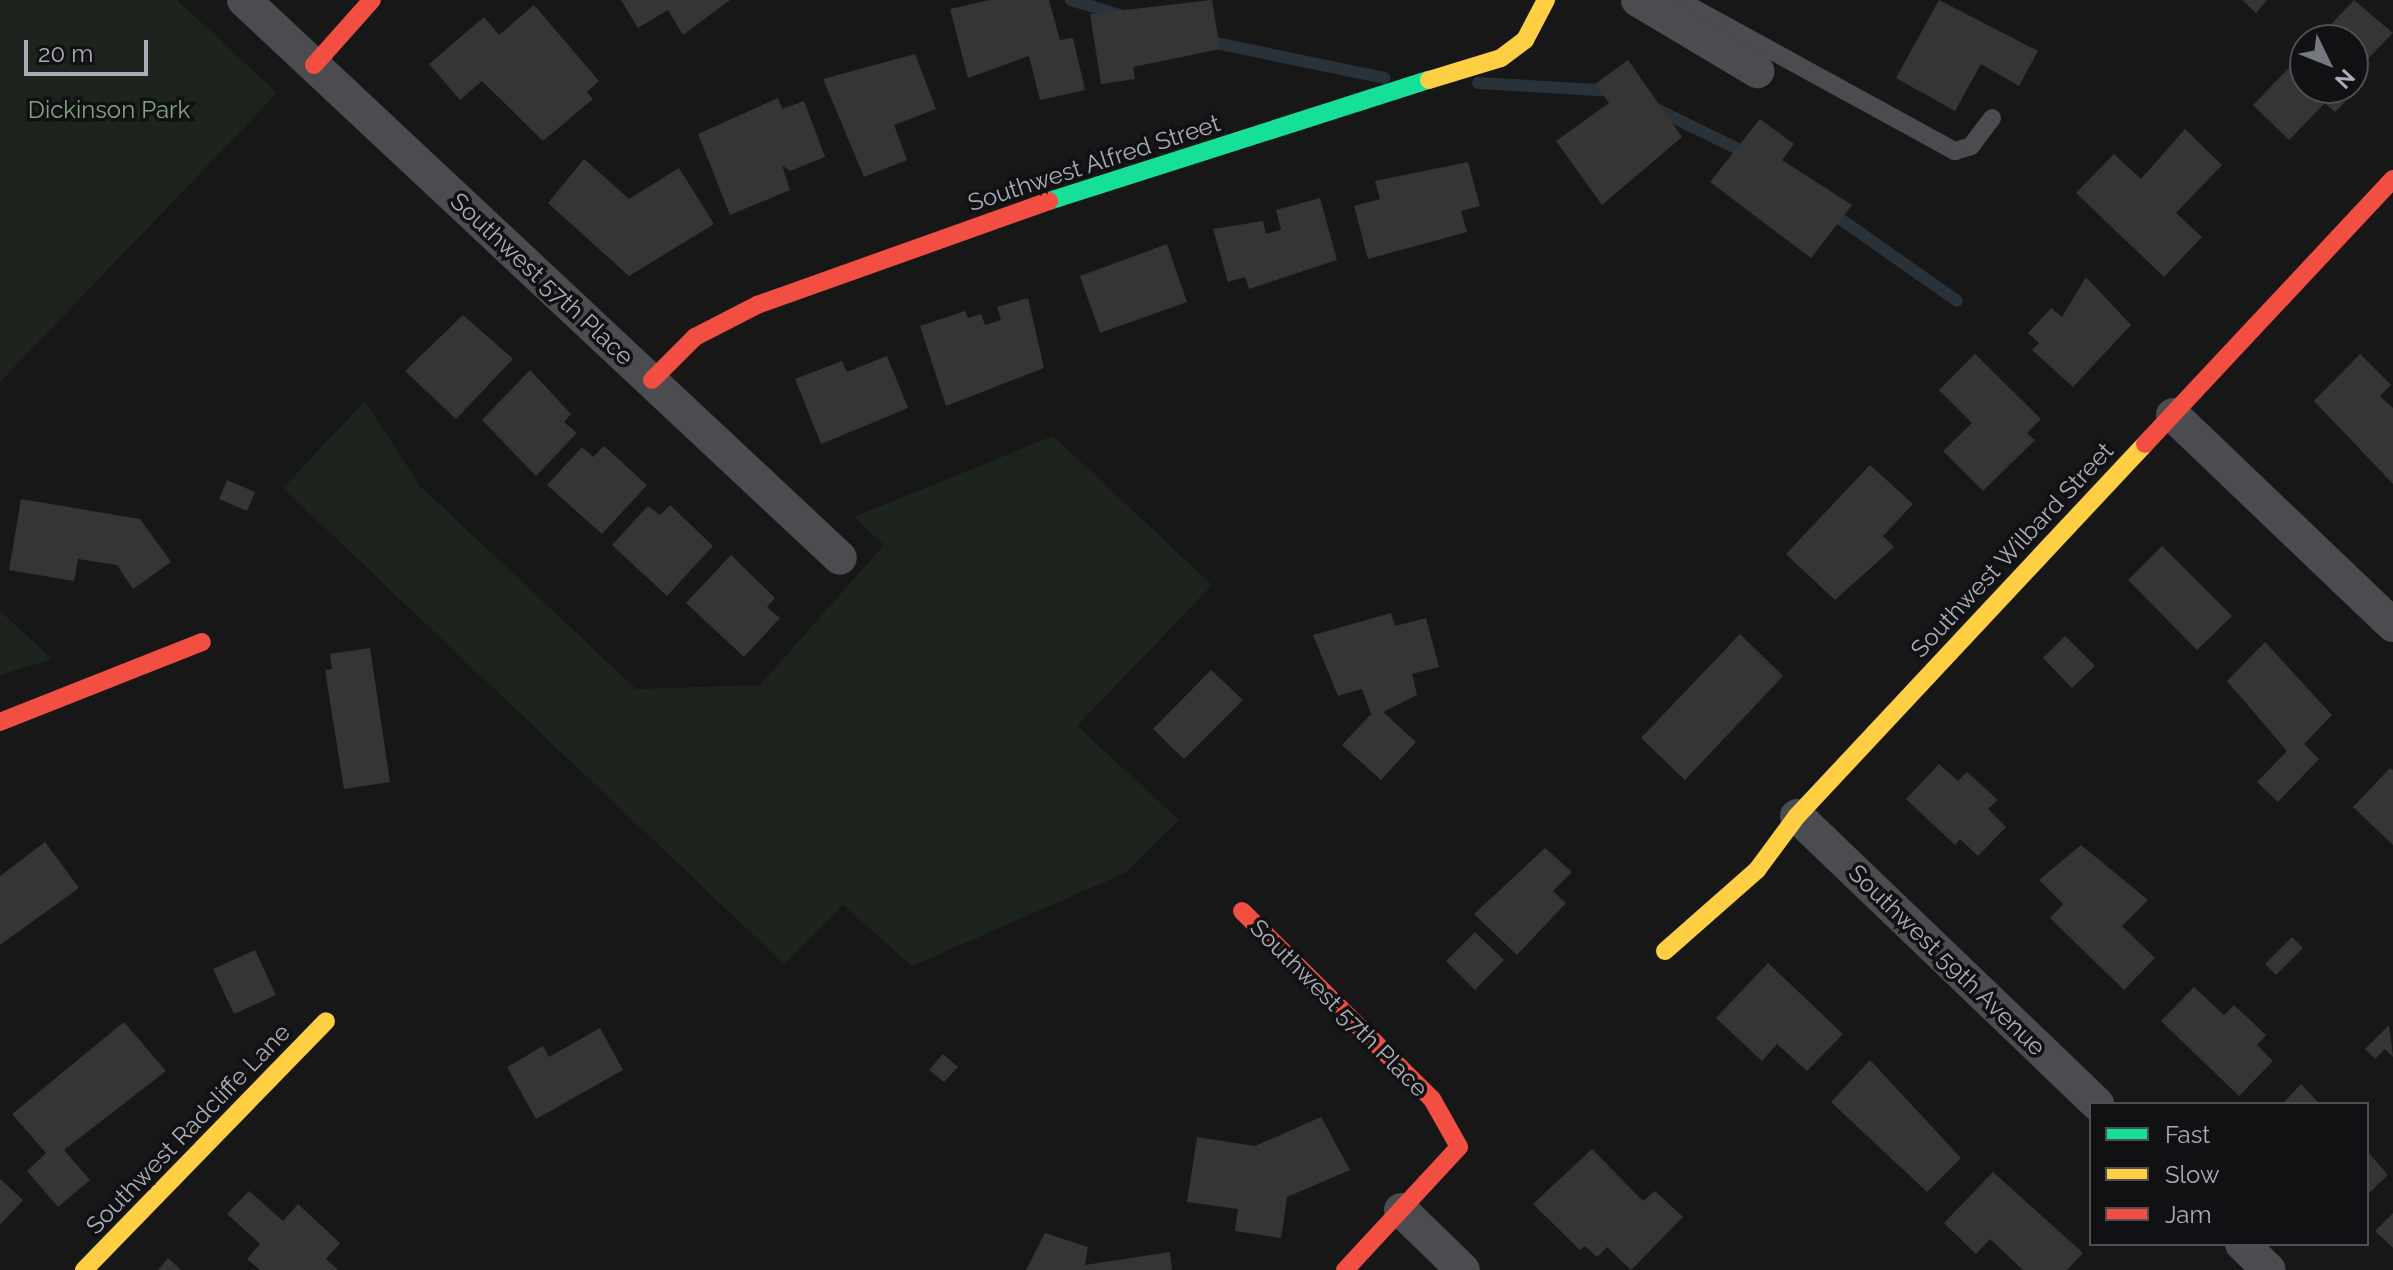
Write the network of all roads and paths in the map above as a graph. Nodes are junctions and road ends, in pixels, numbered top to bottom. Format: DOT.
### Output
graph roads {
  1 [pos="244,0"];
  2 [pos="372,0"];
  3 [pos="1546,0"];
  4 [pos="1638,0"];
  5 [pos="1679,0"];
  6 [pos="314,65"];
  7 [pos="1757,71"];
  8 [pos="1992,118"];
  9 [pos="2393,179"];
  10 [pos="652,380"];
  11 [pos="2173,415"];
  12 [pos="840,558"];
  13 [pos="2393,625"];
  14 [pos="202,642"];
  15 [pos="0,722"];
  16 [pos="1797,816"];
  17 [pos="1242,911"];
  18 [pos="1665,951"];
  19 [pos="326,1021"];
  20 [pos="2095,1102"];
  21 [pos="1401,1210"];
  22 [pos="2244,1246"];
  23 [pos="84,1270"];
  24 [pos="1345,1270"];
  25 [pos="1463,1270"];
  26 [pos="2269,1270"];
  1 -- 6 [label="street, Southwest 57th Place"];
  2 -- 6 [label="street"];
  3 -- 10 [label="street, Southwest Alfred Street"];
  4 -- 7 [label="street"];
  5 -- 8 [label="lane"];
  6 -- 10 [label="street, Southwest 57th Place"];
  9 -- 11 [label="street, Southwest Wilbard Street"];
  10 -- 12 [label="street, Southwest 57th Place"];
  11 -- 13 [label="street"];
  11 -- 16 [label="street, Southwest Wilbard Street"];
  14 -- 15 [label="street"];
  16 -- 18 [label="street, Southwest Wilbard Street"];
  16 -- 20 [label="street, Southwest 59th Avenue"];
  17 -- 21 [label="street, Southwest 57th Place"];
  19 -- 23 [label="street, Southwest Radcliffe Lane"];
  21 -- 24 [label="street"];
  21 -- 25 [label="street"];
  22 -- 26 [label="street"];
}
